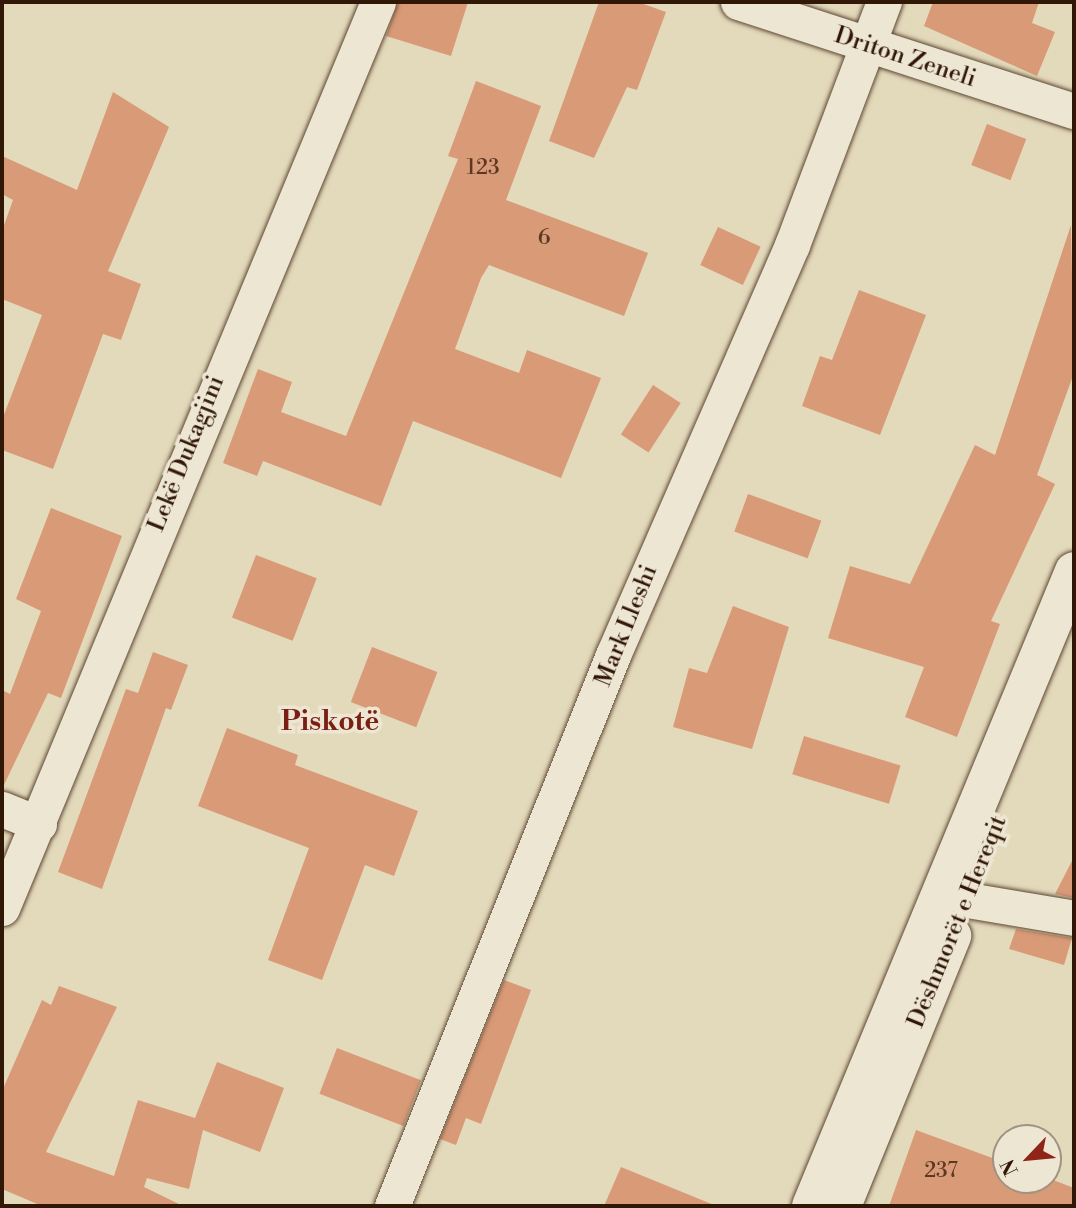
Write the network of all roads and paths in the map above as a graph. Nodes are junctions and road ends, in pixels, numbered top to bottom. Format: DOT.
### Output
graph roads {
  1 [pos="378,2"];
  2 [pos="738,2"];
  3 [pos="884,2"];
  4 [pos="864,47"];
  5 [pos="1074,111"];
  6 [pos="1074,571"];
  7 [pos="1074,637"];
  8 [pos="2,809"];
  9 [pos="39,824"];
  10 [pos="967,900"];
  11 [pos="2,908"];
  12 [pos="1074,918"];
  13 [pos="391,1206"];
  14 [pos="811,1206"];
  15 [pos="842,1206"];
  1 -- 9 [label="street, Lekë Dukagjini"];
  2 -- 4 [label="street, Driton Zeneli"];
  3 -- 4 [label="street, Mark Lleshi"];
  4 -- 5 [label="street, Driton Zeneli"];
  4 -- 13 [label="street, Mark Lleshi"];
  6 -- 14 [label="main road"];
  7 -- 10 [label="main road, Dëshmorët e Hereqit"];
  8 -- 9 [label="street"];
  9 -- 11 [label="street, Lekë Dukagjini"];
  10 -- 12 [label="street"];
  10 -- 15 [label="main road, Dëshmorët e Hereqit"];
}
